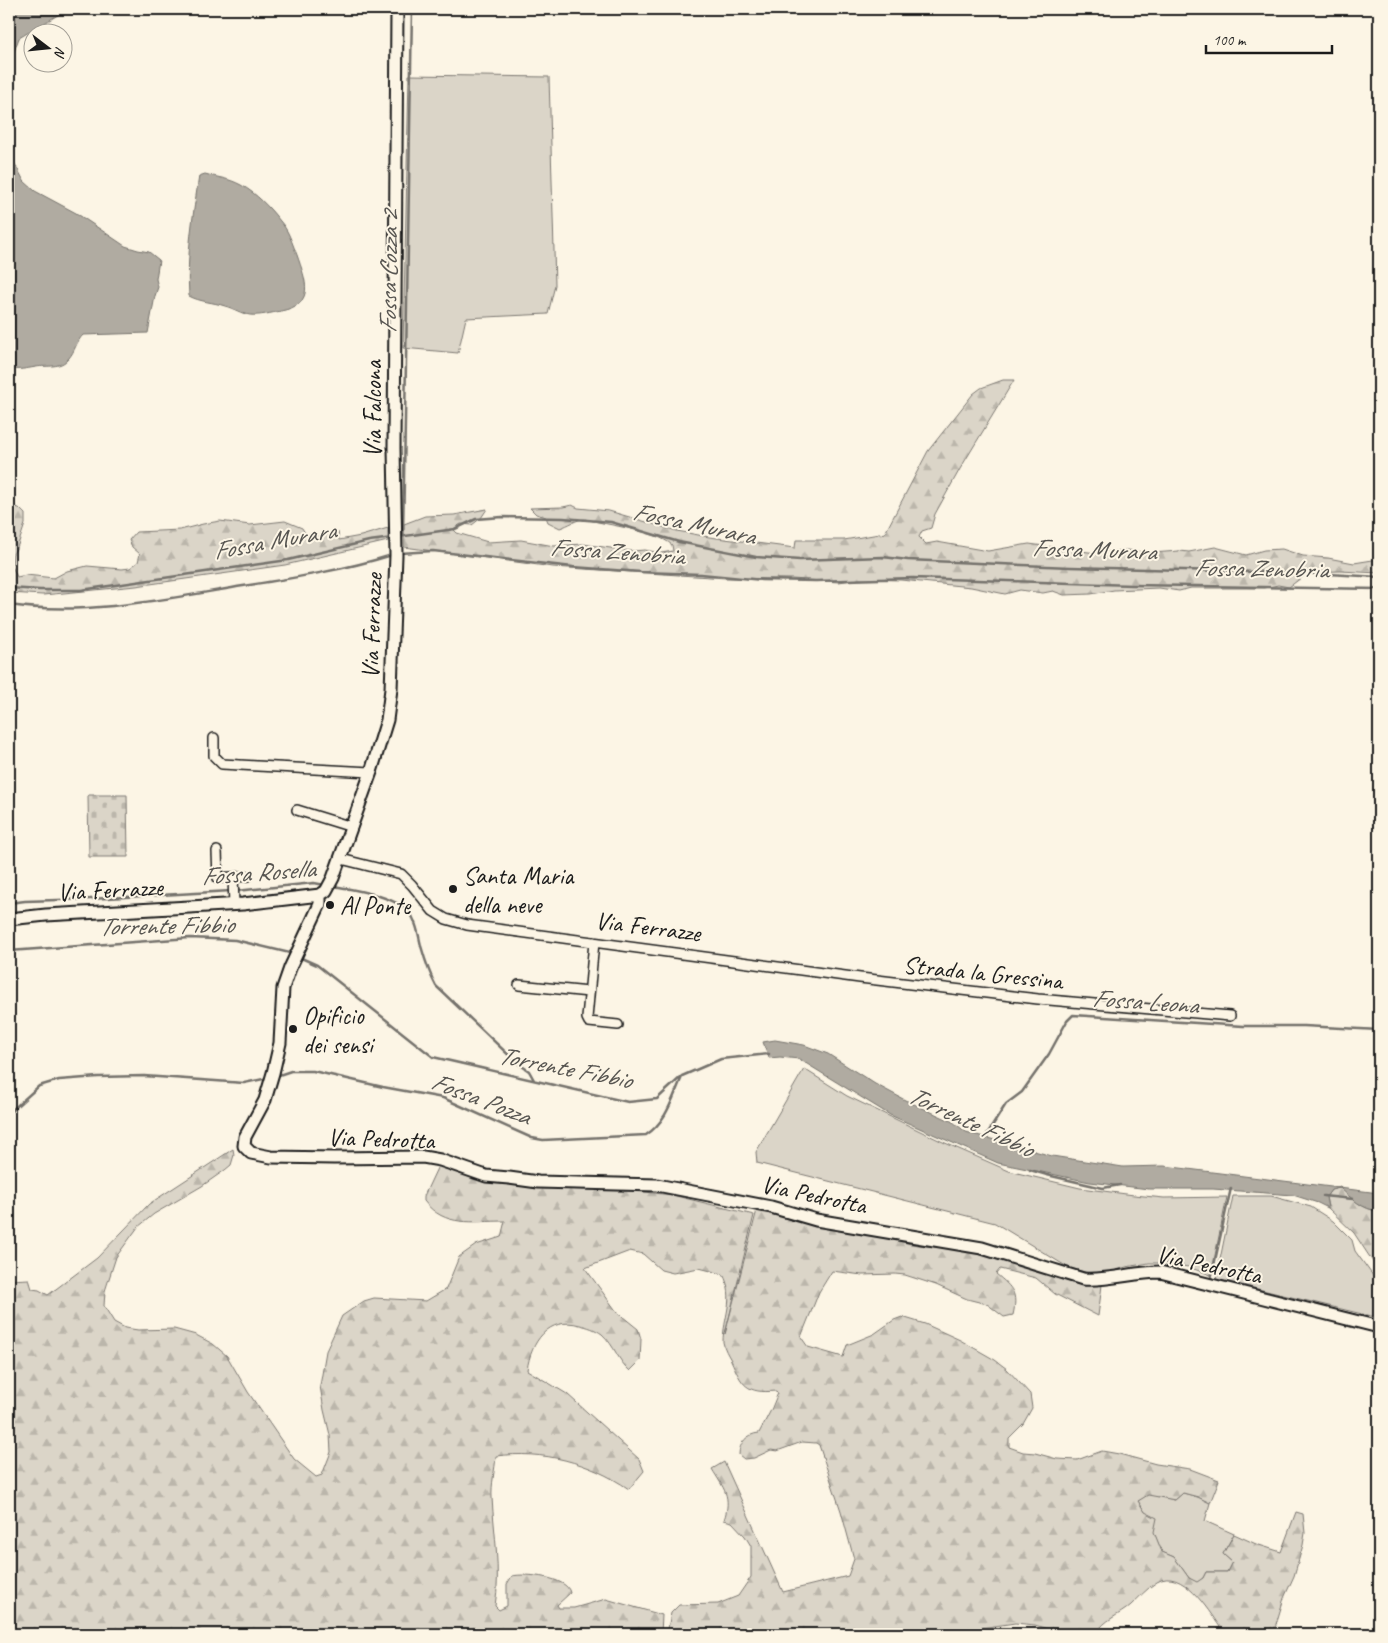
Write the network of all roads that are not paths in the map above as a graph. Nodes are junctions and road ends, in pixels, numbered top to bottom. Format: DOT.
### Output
graph roads {
  1 [pos="397,9"];
  2 [pos="396,543"];
  3 [pos="214,738"];
  4 [pos="371,772"];
  5 [pos="298,810"];
  6 [pos="352,827"];
  7 [pos="217,851"];
  8 [pos="340,859"];
  9 [pos="248,876"];
  10 [pos="233,881"];
  11 [pos="323,893"];
  12 [pos="234,900"];
  13 [pos="9,919"];
  14 [pos="594,942"];
  15 [pos="762,964"];
  16 [pos="519,986"];
  17 [pos="588,992"];
  18 [pos="1230,1016"];
  19 [pos="618,1025"];
  20 [pos="1379,1326"];
  1 -- 2 [label="street, Via Falcona"];
  2 -- 4 [label="street, Via Ferrazze"];
  3 -- 4 [label="street"];
  4 -- 6 [label="street, Via Ferrazze"];
  5 -- 6 [label="street"];
  6 -- 8 [label="street, Via Ferrazze"];
  7 -- 10 [label="street"];
  8 -- 11 [label="street, Via Ferrazze"];
  8 -- 14 [label="street, Via Ferrazze"];
  9 -- 10 [label="street"];
  10 -- 12 [label="street"];
  11 -- 12 [label="street, Via Ferrazze"];
  11 -- 20 [label="street, Via Pedrotta"];
  12 -- 13 [label="street, Via Ferrazze"];
  14 -- 15 [label="street, Via Ferrazze"];
  14 -- 17 [label="street"];
  15 -- 18 [label="street, Strada la Gressina"];
  16 -- 17 [label="street"];
  17 -- 19 [label="street"];
}
